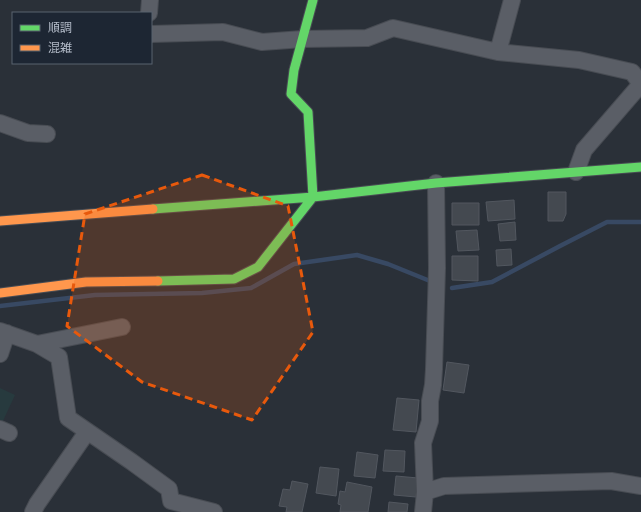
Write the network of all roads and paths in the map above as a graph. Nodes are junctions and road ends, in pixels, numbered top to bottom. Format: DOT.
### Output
graph roads {
  1 [pos="150,0"];
  2 [pos="313,0"];
  3 [pos="512,0"];
  4 [pos="149,12"];
  5 [pos="152,34"];
  6 [pos="303,39"];
  7 [pos="498,52"];
  8 [pos="641,84"];
  9 [pos="0,123"];
  10 [pos="47,134"];
  11 [pos="641,167"];
  12 [pos="576,172"];
  13 [pos="436,183"];
  14 [pos="313,197"];
  15 [pos="0,221"];
  16 [pos="0,293"];
  17 [pos="122,327"];
  18 [pos="4,332"];
  19 [pos="37,344"];
  20 [pos="0,354"];
  21 [pos="87,432"];
  22 [pos="641,486"];
  23 [pos="425,492"];
  24 [pos="171,506"];
  25 [pos="33,512"];
  26 [pos="214,512"];
  27 [pos="422,512"];
  1 -- 4 [label="street"];
  2 -- 6 [label="street"];
  3 -- 7 [label="street"];
  5 -- 6 [label="street"];
  6 -- 7 [label="street"];
  6 -- 14 [label="street"];
  7 -- 8 [label="street"];
  8 -- 12 [label="street"];
  9 -- 10 [label="street"];
  11 -- 12 [label="street"];
  12 -- 13 [label="street"];
  13 -- 14 [label="street"];
  13 -- 23 [label="street"];
  14 -- 15 [label="street"];
  14 -- 16 [label="street"];
  17 -- 19 [label="street"];
  18 -- 19 [label="street"];
  18 -- 20 [label="street"];
  19 -- 21 [label="street"];
  21 -- 24 [label="street"];
  21 -- 25 [label="street"];
  22 -- 23 [label="street"];
  23 -- 27 [label="street"];
  24 -- 26 [label="street"];
}
